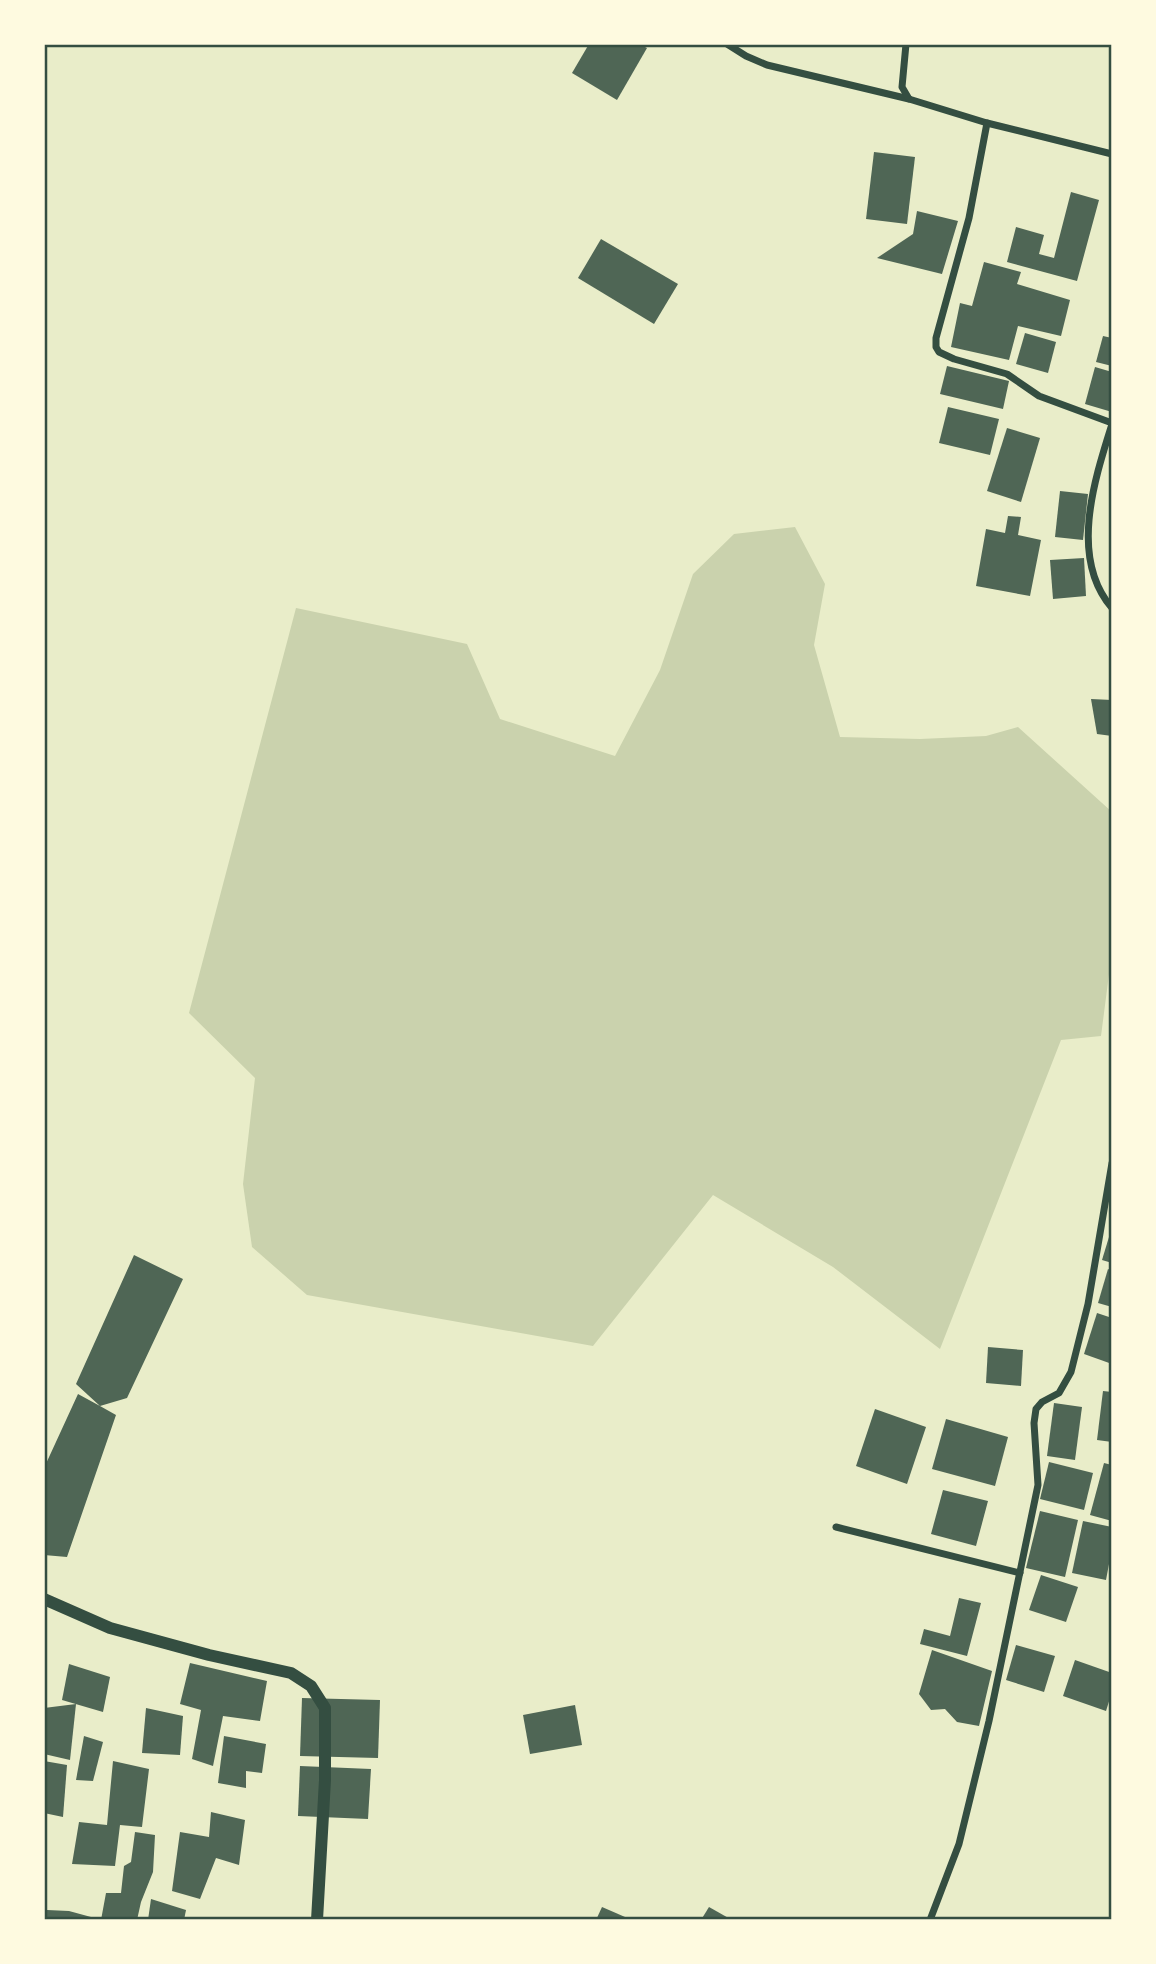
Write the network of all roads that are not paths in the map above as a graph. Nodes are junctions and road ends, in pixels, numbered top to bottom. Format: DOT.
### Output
graph roads {
  1 [pos="727,44"];
  2 [pos="906,44"];
  3 [pos="909,99"];
  4 [pos="987,123"];
  5 [pos="1112,154"];
  6 [pos="1112,423"];
  7 [pos="1112,608"];
  8 [pos="1112,1163"];
  9 [pos="836,1527"];
  10 [pos="1020,1573"];
  11 [pos="44,1599"];
  12 [pos="317,1920"];
  13 [pos="930,1920"];
  1 -- 3 [label="street"];
  2 -- 3 [label="street"];
  3 -- 4 [label="street"];
  4 -- 5 [label="street"];
  4 -- 6 [label="street"];
  6 -- 7 [label="street"];
  8 -- 10 [label="street"];
  9 -- 10 [label="street"];
  10 -- 13 [label="street"];
  11 -- 12 [label="street"];
}
